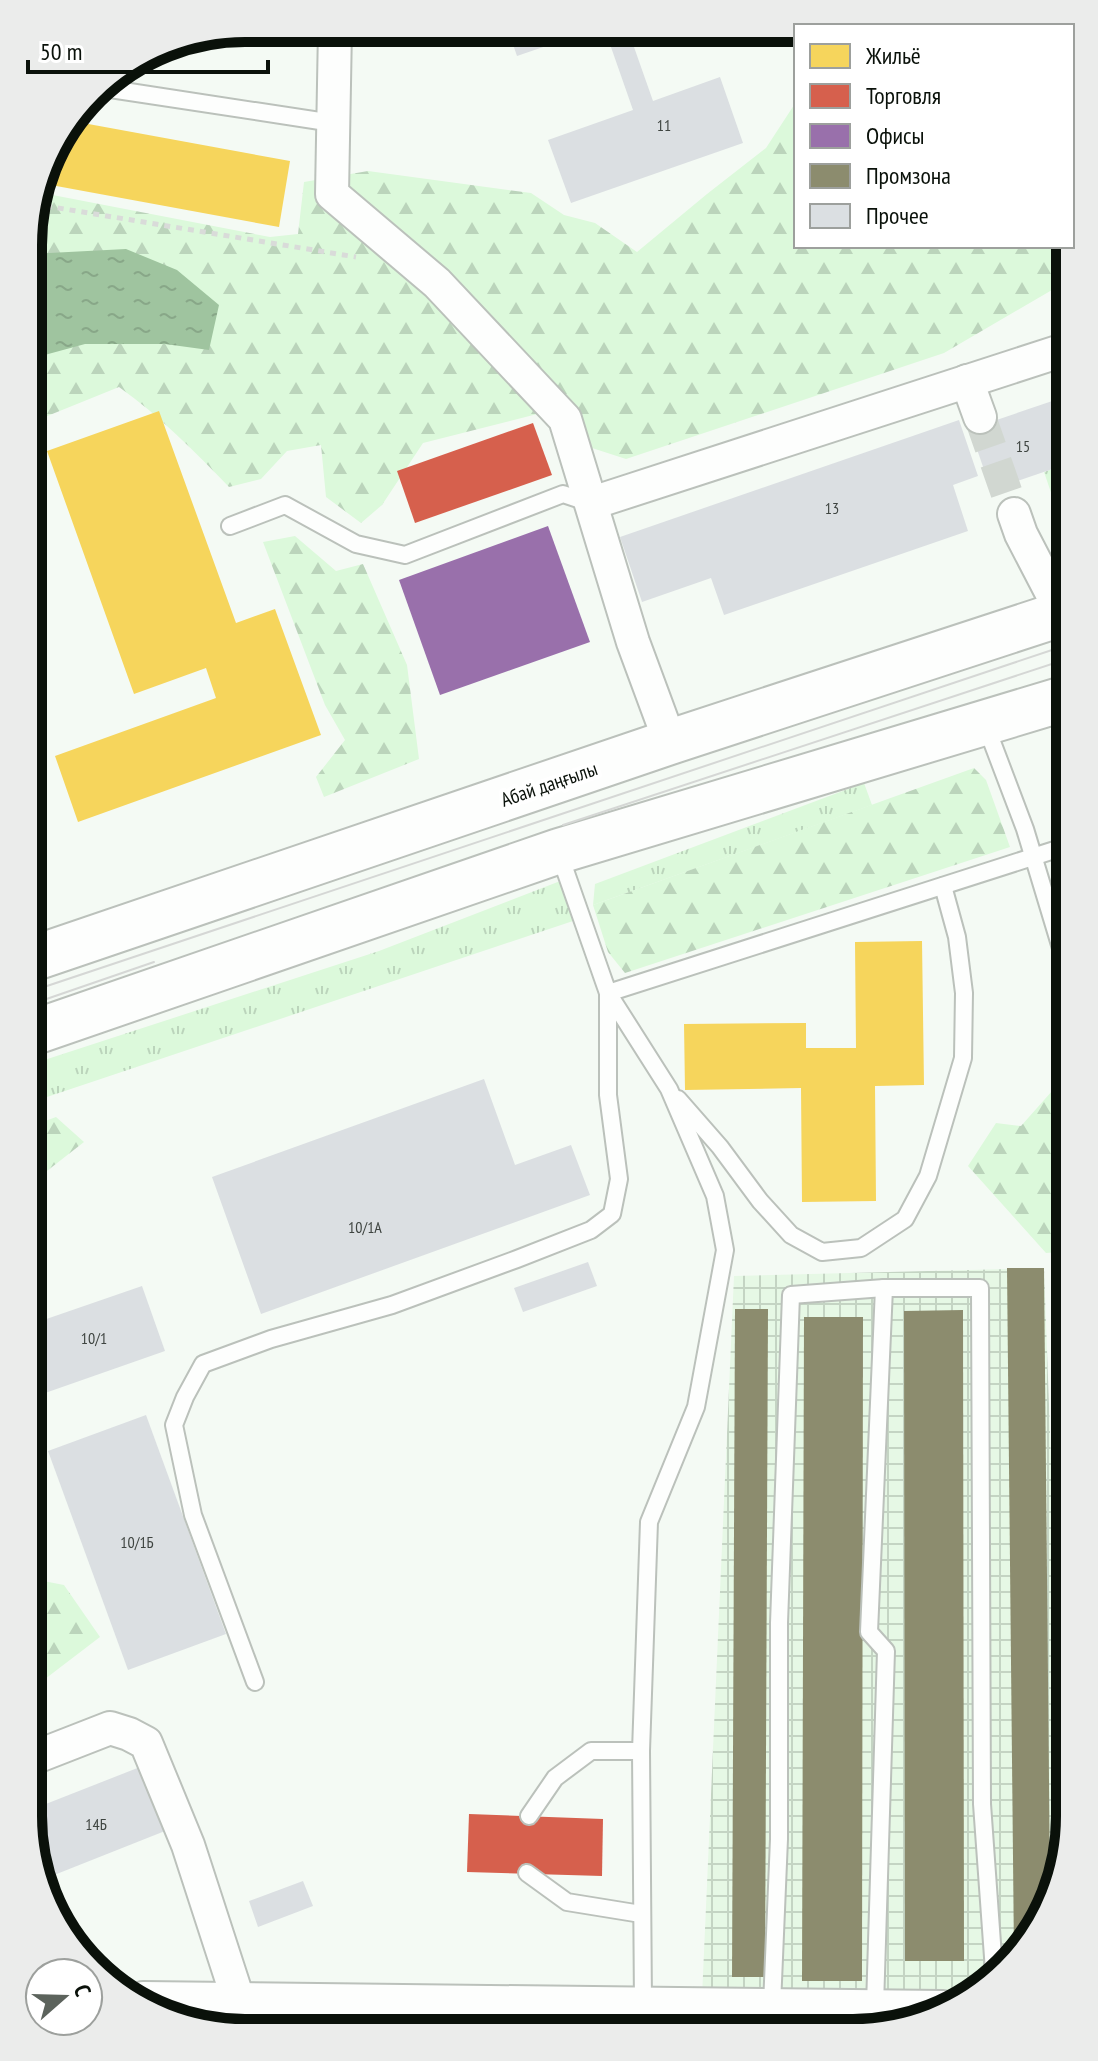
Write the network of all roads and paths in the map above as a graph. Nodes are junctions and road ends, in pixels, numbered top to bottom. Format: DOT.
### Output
graph roads {
  1 [pos="335,42"];
  2 [pos="114,90"];
  3 [pos="333,123"];
  4 [pos="46,206"];
  5 [pos="403,254"];
  6 [pos="1056,352"];
  7 [pos="967,381"];
  8 [pos="980,417"];
  9 [pos="592,503"];
  10 [pos="1014,514"];
  11 [pos="230,526"];
  12 [pos="1056,595"];
  13 [pos="1056,615"];
  14 [pos="1056,701"];
  15 [pos="985,723"];
  16 [pos="670,742"];
  17 [pos="1056,850"];
  18 [pos="559,851"];
  19 [pos="1033,857"];
  20 [pos="943,886"];
  21 [pos="1056,932"];
  22 [pos="42,956"];
  23 [pos="608,993"];
  24 [pos="42,1030"];
  25 [pos="669,1089"];
  26 [pos="884,1288"];
  27 [pos="255,1682"];
  28 [pos="641,1751"];
  29 [pos="42,1755"];
  30 [pos="529,1816"];
  31 [pos="527,1873"];
  32 [pos="641,1914"];
  33 [pos="993,1963"];
  34 [pos="157,1999"];
  35 [pos="246,1999"];
  36 [pos="643,2003"];
  37 [pos="772,2005"];
  38 [pos="875,2006"];
  39 [pos="921,2007"];
  40 [pos="440,2016"];
  41 [pos="258,2019"];
  1 -- 3 [label="street"];
  2 -- 3 [label="lane"];
  3 -- 5 [label="street"];
  4 -- 5 [label="path"];
  5 -- 9 [label="street"];
  6 -- 7 [label="street"];
  7 -- 8 [label="street"];
  7 -- 9 [label="street"];
  9 -- 11 [label="lane"];
  9 -- 16 [label="street"];
  10 -- 12 [label="street"];
  13 -- 16 [label="main road, Абай даңғылы"];
  14 -- 15 [label="main road"];
  15 -- 18 [label="main road"];
  15 -- 19 [label="lane"];
  16 -- 22 [label="main road, Абай даңғылы"];
  17 -- 19 [label="lane"];
  18 -- 23 [label="lane"];
  18 -- 24 [label="main road"];
  19 -- 20 [label="lane"];
  19 -- 21 [label="lane"];
  20 -- 23 [label="lane"];
  20 -- 25 [label="lane"];
  23 -- 25 [label="lane"];
  23 -- 27 [label="lane"];
  25 -- 28 [label="lane"];
  26 -- 33 [label="lane"];
  26 -- 37 [label="lane"];
  26 -- 38 [label="lane"];
  28 -- 30 [label="lane"];
  28 -- 32 [label="lane"];
  29 -- 35 [label="street"];
  31 -- 32 [label="lane"];
  32 -- 36 [label="lane"];
  34 -- 35 [label="street"];
  35 -- 40 [label="street"];
  35 -- 41 [label="lane"];
  36 -- 37 [label="street"];
  36 -- 40 [label="street"];
  37 -- 38 [label="street"];
  38 -- 39 [label="street"];
}
